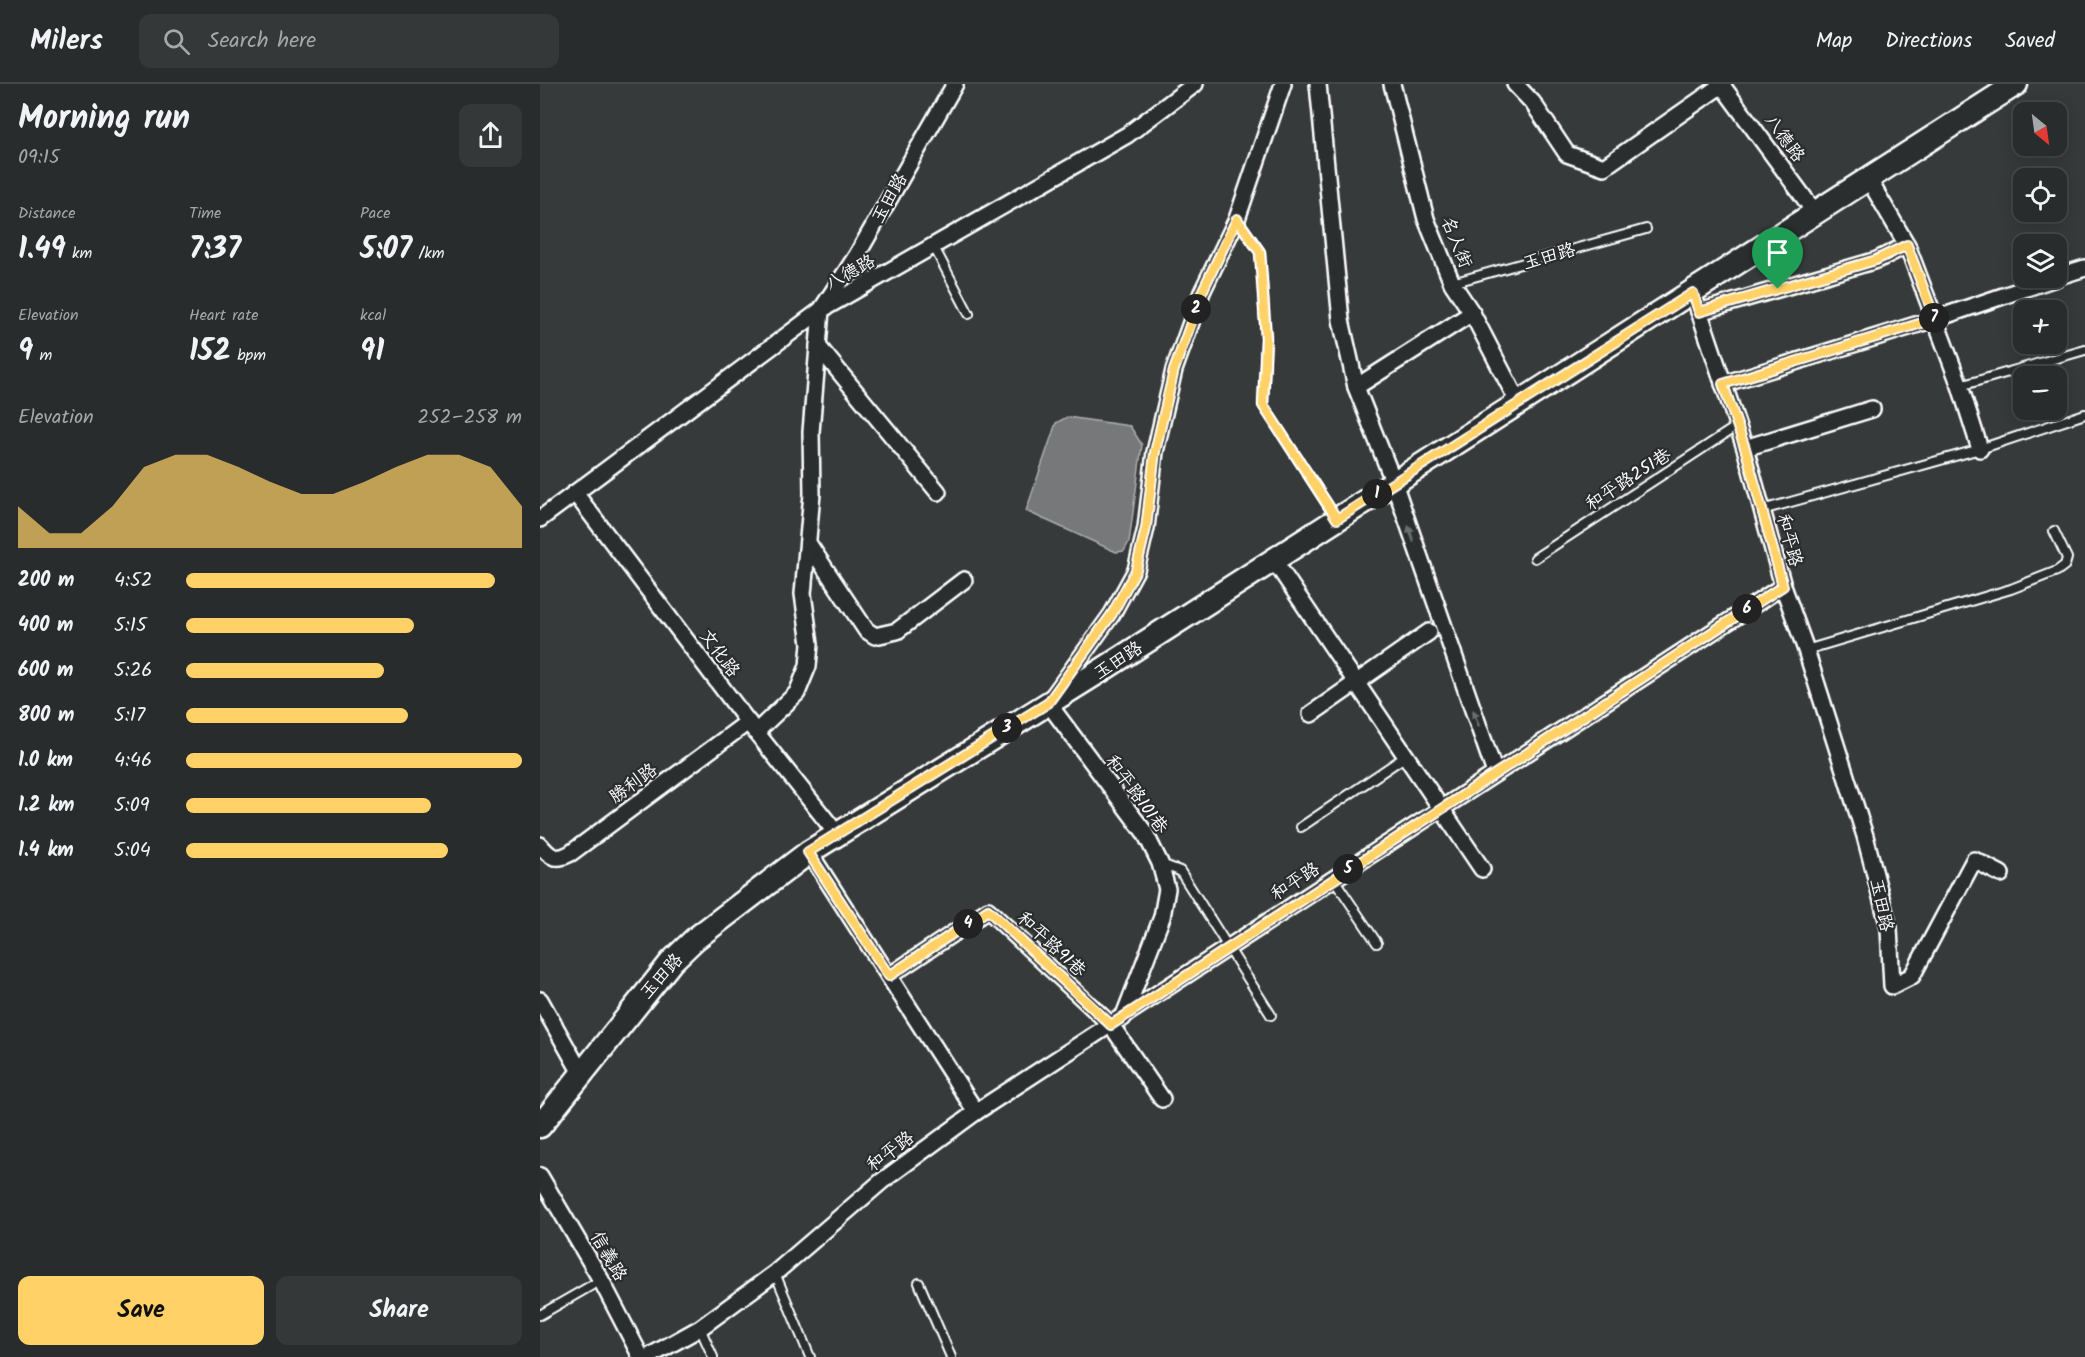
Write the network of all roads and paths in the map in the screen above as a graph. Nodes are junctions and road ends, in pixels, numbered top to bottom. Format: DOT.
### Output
graph roads {
  1 [pos="955,84"];
  2 [pos="1195,84"];
  3 [pos="1283,84"];
  4 [pos="1318,84"];
  5 [pos="1392,84"];
  6 [pos="1515,84"];
  7 [pos="1722,84"];
  8 [pos="2016,84"];
  9 [pos="1869,180"];
  10 [pos="1816,214"];
  11 [pos="1237,219"];
  12 [pos="1646,229"];
  13 [pos="1907,245"];
  14 [pos="934,247"];
  15 [pos="2085,268"];
  16 [pos="2067,274"];
  17 [pos="1452,283"];
  18 [pos="2024,288"];
  19 [pos="1696,303"];
  20 [pos="821,310"];
  21 [pos="1472,313"];
  22 [pos="969,314"];
  23 [pos="1935,319"];
  24 [pos="818,346"];
  25 [pos="2085,350"];
  26 [pos="1723,384"];
  27 [pos="1960,386"];
  28 [pos="1356,387"];
  29 [pos="1518,402"];
  30 [pos="1872,409"];
  31 [pos="2085,414"];
  32 [pos="1737,426"];
  33 [pos="1745,448"];
  34 [pos="1980,449"];
  35 [pos="1394,483"];
  36 [pos="938,492"];
  37 [pos="575,493"];
  38 [pos="1762,510"];
  39 [pos="540,519"];
  40 [pos="1337,519"];
  41 [pos="2054,531"];
  42 [pos="808,543"];
  43 [pos="1535,558"];
  44 [pos="1273,560"];
  45 [pos="964,580"];
  46 [pos="1783,586"];
  47 [pos="1430,632"];
  48 [pos="1806,650"];
  49 [pos="1358,682"];
  50 [pos="1048,703"];
  51 [pos="1311,714"];
  52 [pos="752,727"];
  53 [pos="1406,756"];
  54 [pos="1496,773"];
  55 [pos="1440,809"];
  56 [pos="1300,827"];
  57 [pos="837,834"];
  58 [pos="540,846"];
  59 [pos="808,852"];
  60 [pos="1160,863"];
  61 [pos="1482,869"];
  62 [pos="2001,874"];
  63 [pos="1334,879"];
  64 [pos="1377,943"];
  65 [pos="1228,948"];
  66 [pos="889,976"];
  67 [pos="540,1000"];
  68 [pos="1271,1015"];
  69 [pos="1117,1022"];
  70 [pos="580,1073"];
  71 [pos="1162,1099"];
  72 [pos="976,1112"];
  73 [pos="540,1126"];
  74 [pos="540,1176"];
  75 [pos="776,1273"];
  76 [pos="602,1280"];
  77 [pos="919,1283"];
  78 [pos="540,1315"];
  79 [pos="700,1328"];
  80 [pos="641,1357"];
  81 [pos="648,1357"];
  82 [pos="713,1357"];
  83 [pos="810,1357"];
  84 [pos="951,1357"];
  1 -- 20 [label="street, 玉田路"];
  2 -- 14 [label="street, 八德路"];
  3 -- 11 [label="street"];
  4 -- 28 [label="street"];
  5 -- 17 [label="street, 名人街"];
  6 -- 7 [label="street, 八德路"];
  7 -- 10 [label="street, 八德路"];
  8 -- 9 [label="street, 玉田路"];
  9 -- 10 [label="street, 玉田路"];
  9 -- 13 [label="street"];
  10 -- 19 [label="street, 玉田路"];
  11 -- 40 [label="lane"];
  11 -- 50 [label="street"];
  12 -- 17 [label="lane, 玉田路"];
  13 -- 19 [label="street"];
  13 -- 23 [label="street"];
  14 -- 20 [label="street, 八德路"];
  14 -- 22 [label="lane"];
  15 -- 16 [label="street"];
  17 -- 21 [label="street, 名人街"];
  18 -- 23 [label="street"];
  19 -- 26 [label="street, 和平路"];
  19 -- 29 [label="street, 玉田路"];
  20 -- 24 [label="street"];
  20 -- 37 [label="street, 八德路"];
  21 -- 28 [label="street"];
  21 -- 29 [label="street, 名人街"];
  23 -- 26 [label="street"];
  23 -- 27 [label="street"];
  24 -- 36 [label="street"];
  24 -- 42 [label="street"];
  25 -- 27 [label="lane"];
  26 -- 32 [label="street, 和平路"];
  27 -- 34 [label="street"];
  28 -- 35 [label="street"];
  29 -- 35 [label="street, 玉田路"];
  30 -- 33 [label="street"];
  31 -- 34 [label="lane"];
  32 -- 33 [label="street, 和平路"];
  32 -- 43 [label="lane, 和平路251巷"];
  33 -- 38 [label="street, 和平路"];
  34 -- 38 [label="lane"];
  35 -- 40 [label="street, 玉田路"];
  54 -- 35 [label="street, one-way"];
  37 -- 39 [label="street, 八德路"];
  37 -- 52 [label="street, 文化路"];
  38 -- 46 [label="street, 和平路"];
  40 -- 44 [label="street, 玉田路"];
  41 -- 48 [label="lane"];
  42 -- 45 [label="street"];
  42 -- 52 [label="street"];
  44 -- 49 [label="street"];
  44 -- 50 [label="street, 玉田路"];
  46 -- 48 [label="street, 玉田路"];
  46 -- 54 [label="street, 和平路"];
  47 -- 49 [label="street"];
  48 -- 62 [label="street, 玉田路"];
  49 -- 51 [label="street"];
  49 -- 53 [label="street"];
  50 -- 57 [label="street, 玉田路"];
  50 -- 60 [label="street, 和平路101巷"];
  52 -- 57 [label="street, 文化路"];
  52 -- 58 [label="street, 勝利路"];
  53 -- 55 [label="street"];
  53 -- 56 [label="lane"];
  54 -- 55 [label="street, 和平路"];
  55 -- 61 [label="street"];
  55 -- 63 [label="street, 和平路"];
  57 -- 59 [label="street, 玉田路"];
  59 -- 66 [label="street"];
  59 -- 70 [label="street, 玉田路"];
  60 -- 65 [label="lane"];
  60 -- 69 [label="street, 和平路101巷"];
  63 -- 64 [label="lane"];
  63 -- 65 [label="street, 和平路"];
  65 -- 68 [label="lane"];
  65 -- 69 [label="street, 和平路"];
  66 -- 69 [label="street, 和平路91巷"];
  66 -- 72 [label="street"];
  67 -- 70 [label="street"];
  69 -- 71 [label="street, 和平路91巷"];
  69 -- 72 [label="street, 和平路"];
  70 -- 73 [label="street, 玉田路"];
  72 -- 75 [label="street, 和平路"];
  74 -- 76 [label="street, 信義路"];
  75 -- 79 [label="street, 和平路"];
  75 -- 83 [label="lane"];
  76 -- 78 [label="lane"];
  76 -- 80 [label="street, 信義路"];
  77 -- 84 [label="lane"];
  79 -- 81 [label="street, 和平路"];
  79 -- 82 [label="lane"];
}
